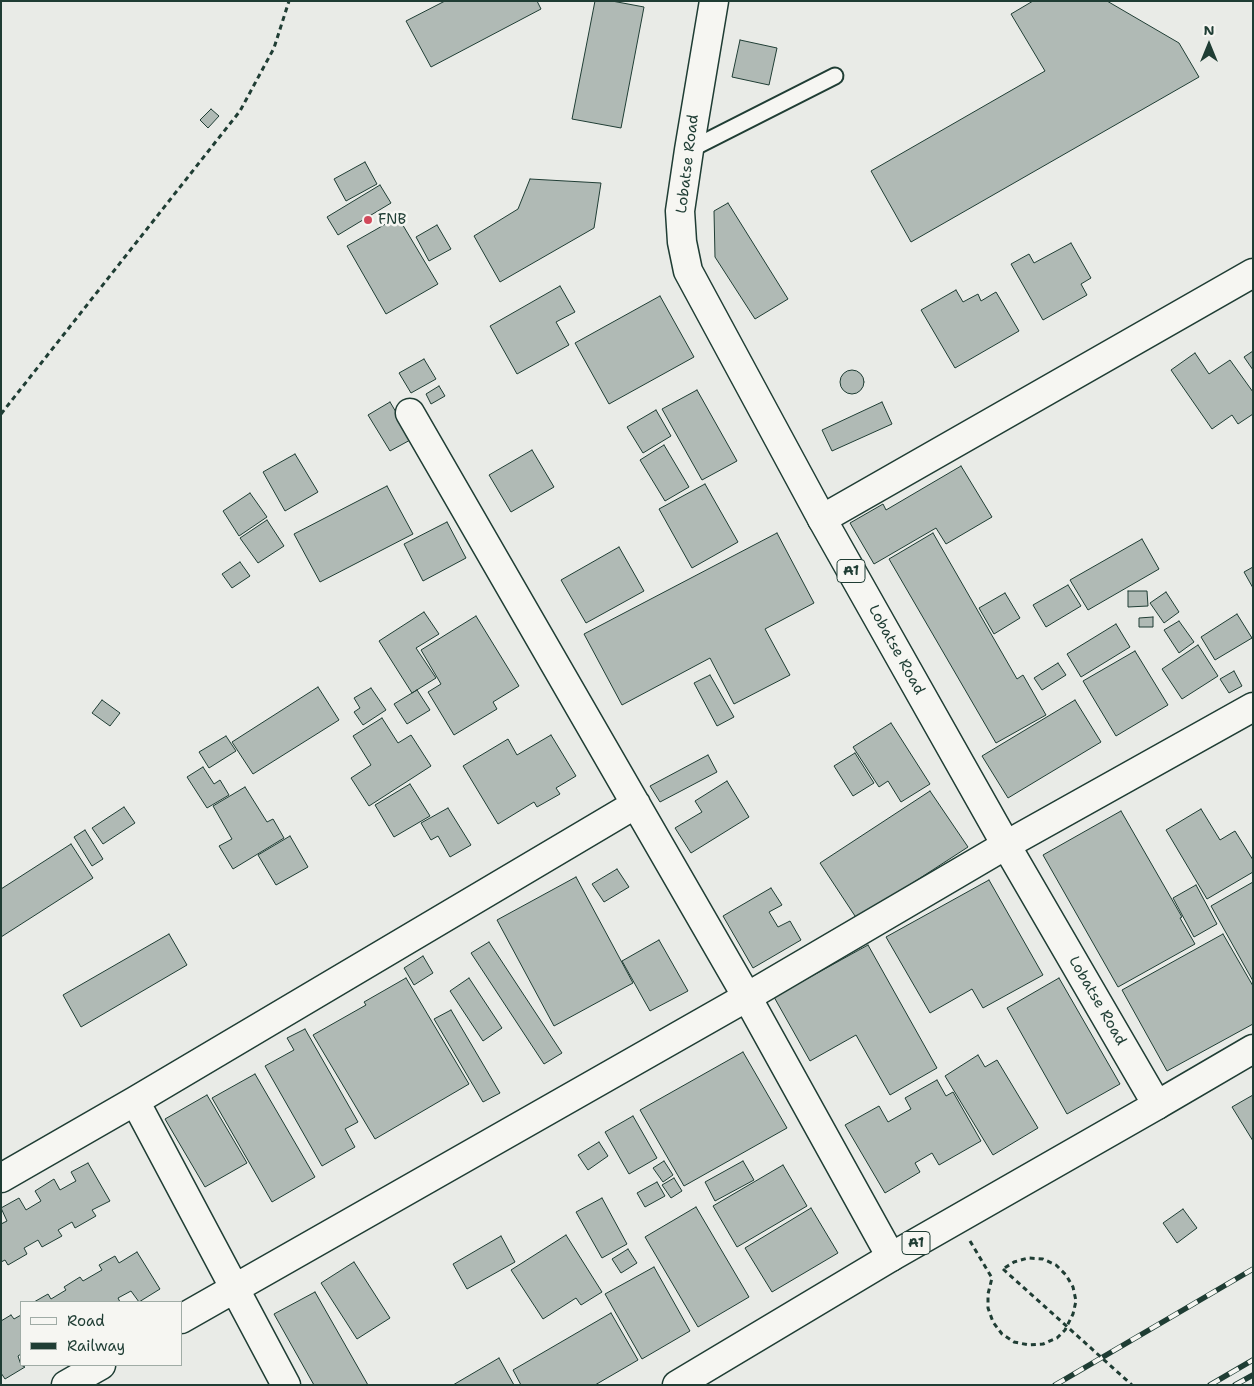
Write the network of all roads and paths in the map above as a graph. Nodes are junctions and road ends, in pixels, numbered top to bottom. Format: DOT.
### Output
graph roads {
  1 [pos="289,1"];
  2 [pos="714,1"];
  3 [pos="835,76"];
  4 [pos="688,150"];
  5 [pos="1253,274"];
  6 [pos="1,414"];
  7 [pos="410,414"];
  8 [pos="822,519"];
  9 [pos="1253,707"];
  10 [pos="636,804"];
  11 [pos="1006,845"];
  12 [pos="747,997"];
  13 [pos="1253,1049"];
  14 [pos="135,1101"];
  15 [pos="1158,1105"];
  16 [pos="1,1178"];
  17 [pos="957,1220"];
  18 [pos="892,1257"];
  19 [pos="235,1288"];
  20 [pos="182,1318"];
  21 [pos="99,1366"];
  22 [pos="66,1385"];
  23 [pos="286,1385"];
  24 [pos="677,1385"];
  25 [pos="1132,1385"];
  1 -- 6 [label="path"];
  2 -- 4 [label="main road, Lobatse Road / A1"];
  3 -- 4 [label="lane"];
  4 -- 8 [label="main road, Lobatse Road / A1"];
  5 -- 8 [label="main road"];
  7 -- 10 [label="main road"];
  8 -- 11 [label="main road, Lobatse Road / A1"];
  9 -- 11 [label="main road"];
  10 -- 12 [label="main road"];
  10 -- 14 [label="main road"];
  11 -- 12 [label="main road"];
  11 -- 15 [label="main road, Lobatse Road / A1"];
  12 -- 18 [label="main road"];
  12 -- 19 [label="main road"];
  13 -- 15 [label="main road"];
  14 -- 16 [label="main road"];
  14 -- 19 [label="main road"];
  15 -- 17 [label="main road, A1"];
  17 -- 18 [label="main road, A1"];
  17 -- 25 [label="path, bridge"];
  18 -- 24 [label="main road, A1"];
  19 -- 20 [label="main road"];
  19 -- 23 [label="main road"];
  21 -- 22 [label="main road"];
}
